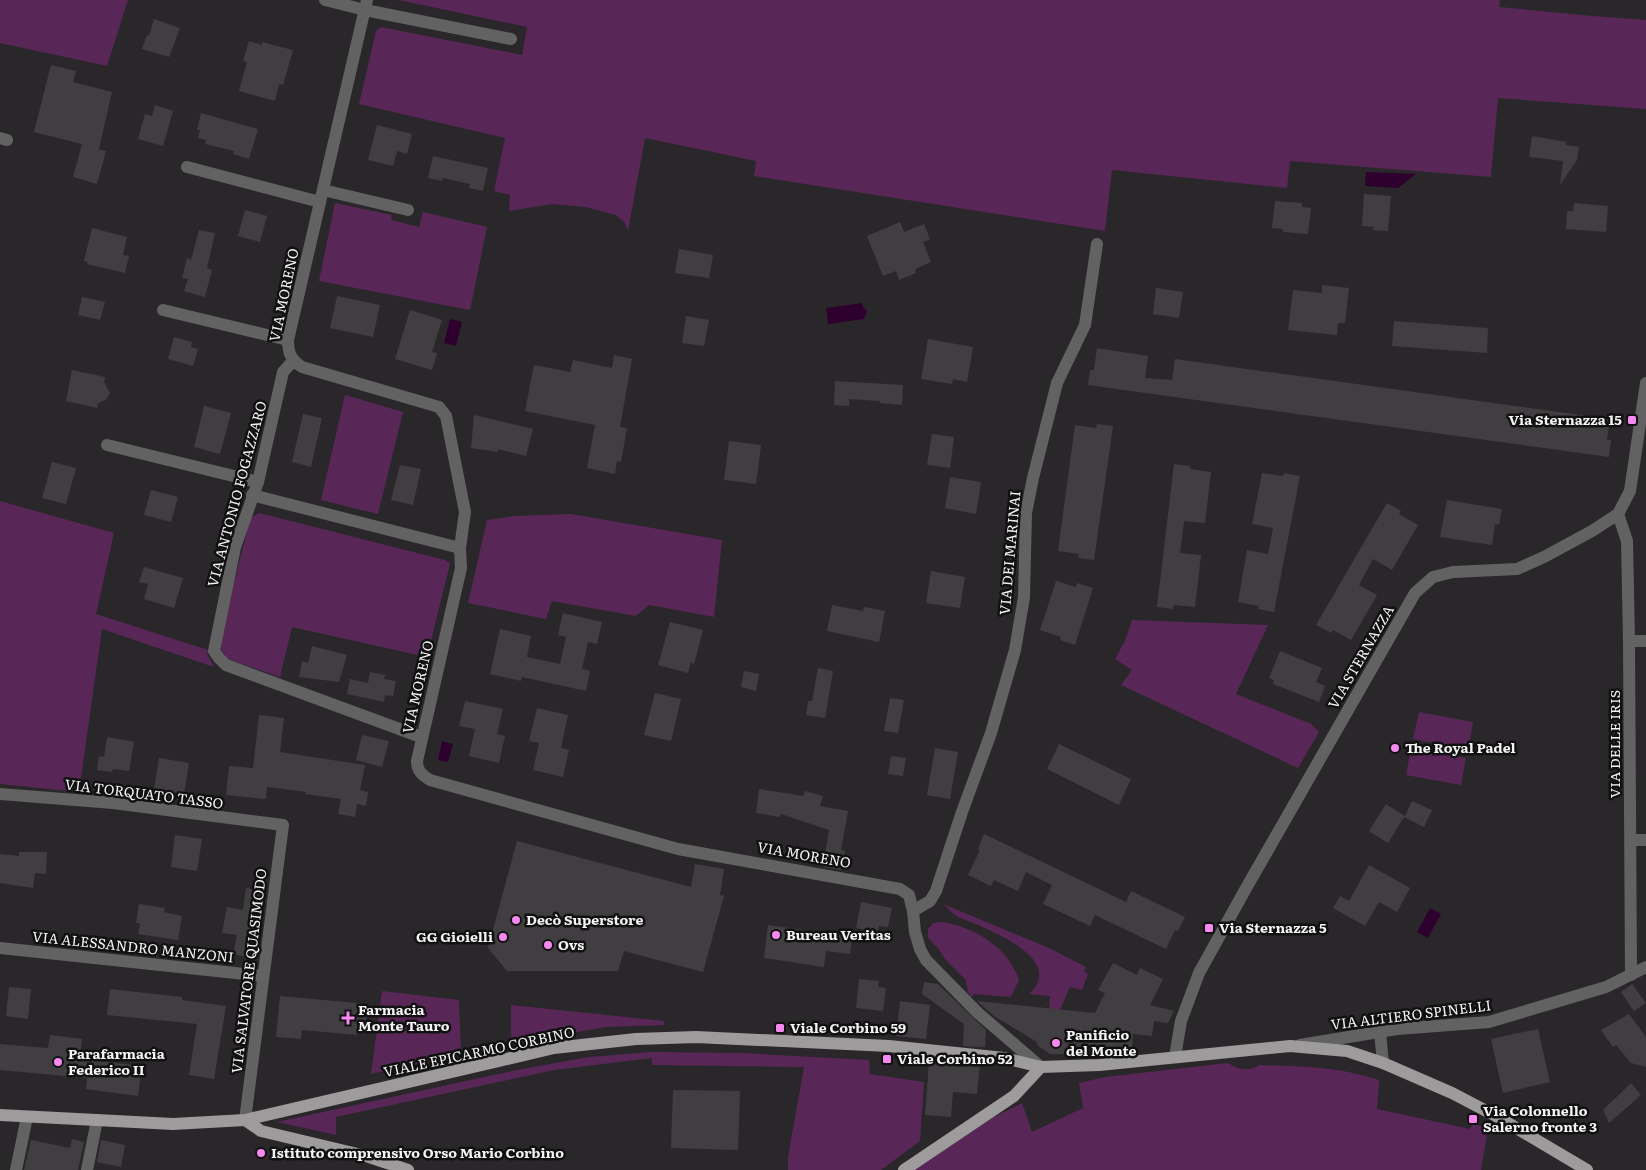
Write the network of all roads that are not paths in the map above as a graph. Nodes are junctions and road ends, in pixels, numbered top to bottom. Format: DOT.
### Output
graph roads {
  1 [pos="325,0"];
  2 [pos="366,5"];
  3 [pos="511,40"];
  4 [pos="187,167"];
  5 [pos="321,196"];
  6 [pos="408,210"];
  7 [pos="1097,244"];
  8 [pos="163,310"];
  9 [pos="288,340"];
  10 [pos="293,361"];
  11 [pos="1646,383"];
  12 [pos="108,445"];
  13 [pos="258,482"];
  14 [pos="252,495"];
  15 [pos="1618,514"];
  16 [pos="460,548"];
  17 [pos="1629,641"];
  18 [pos="1646,641"];
  19 [pos="422,737"];
  20 [pos="0,794"];
  21 [pos="283,826"];
  22 [pos="1631,840"];
  23 [pos="1646,840"];
  24 [pos="913,911"];
  25 [pos="0,948"];
  26 [pos="1646,967"];
  27 [pos="1631,975"];
  28 [pos="263,976"];
  29 [pos="1380,1032"];
  30 [pos="1008,1039"];
  31 [pos="1290,1046"];
  32 [pos="1175,1057"];
  33 [pos="1004,1058"];
  34 [pos="1383,1063"];
  35 [pos="1041,1067"];
  36 [pos="0,1115"];
  37 [pos="27,1117"];
  38 [pos="97,1120"];
  39 [pos="245,1120"];
  40 [pos="16,1170"];
  41 [pos="87,1170"];
  42 [pos="408,1170"];
  43 [pos="904,1170"];
  44 [pos="1587,1170"];
  1 -- 2 [label="street"];
  2 -- 3 [label="street"];
  2 -- 5 [label="street, VIA MORENO"];
  4 -- 5 [label="street"];
  5 -- 6 [label="street"];
  5 -- 9 [label="street, VIA MORENO"];
  7 -- 24 [label="street, VIA DEI MARINAI"];
  8 -- 9 [label="street"];
  9 -- 10 [label="street, VIA MORENO"];
  10 -- 13 [label="street, VIA ANTONIO FOGAZZARO"];
  10 -- 16 [label="street, VIA MORENO"];
  11 -- 15 [label="street, VIA STERNAZZA"];
  12 -- 13 [label="street"];
  13 -- 14 [label="street, VIA ANTONIO FOGAZZARO"];
  14 -- 16 [label="street"];
  14 -- 19 [label="street, VIA ANTONIO FOGAZZARO"];
  15 -- 17 [label="street, VIA DELLE IRIS"];
  15 -- 32 [label="street, VIA STERNAZZA"];
  16 -- 19 [label="street, VIA MORENO"];
  17 -- 18 [label="street"];
  17 -- 22 [label="street, VIA DELLE IRIS"];
  19 -- 24 [label="street, VIA MORENO"];
  20 -- 21 [label="street, VIA TORQUATO TASSO"];
  21 -- 28 [label="street, VIA SALVATORE QUASIMODO"];
  22 -- 23 [label="street"];
  22 -- 27 [label="street, VIA DELLE IRIS"];
  24 -- 30 [label="street, VIA MORENO"];
  25 -- 28 [label="street, VIA ALESSANDRO MANZONI"];
  26 -- 27 [label="street, VIA ALTIERO SPINELLI"];
  27 -- 29 [label="street, VIA ALTIERO SPINELLI"];
  28 -- 39 [label="street, VIA SALVATORE QUASIMODO"];
  29 -- 31 [label="street, VIA ALTIERO SPINELLI"];
  29 -- 34 [label="street"];
  30 -- 33 [label="street"];
  30 -- 35 [label="street, VIA MORENO"];
  31 -- 32 [label="main road, VIALE EPICARMO CORBINO"];
  31 -- 34 [label="main road, VIALE EPICARMO CORBINO"];
  32 -- 35 [label="main road, VIALE EPICARMO CORBINO"];
  33 -- 35 [label="main road, VIALE EPICARMO CORBINO"];
  33 -- 39 [label="main road, VIALE EPICARMO CORBINO"];
  34 -- 44 [label="main road, VIALE EPICARMO CORBINO"];
  35 -- 43 [label="main road"];
  36 -- 37 [label="main road, VIALE EPICARMO CORBINO"];
  37 -- 38 [label="main road, VIALE EPICARMO CORBINO"];
  37 -- 40 [label="street"];
  38 -- 39 [label="main road, VIALE EPICARMO CORBINO"];
  38 -- 41 [label="street"];
  39 -- 42 [label="main road"];
}
